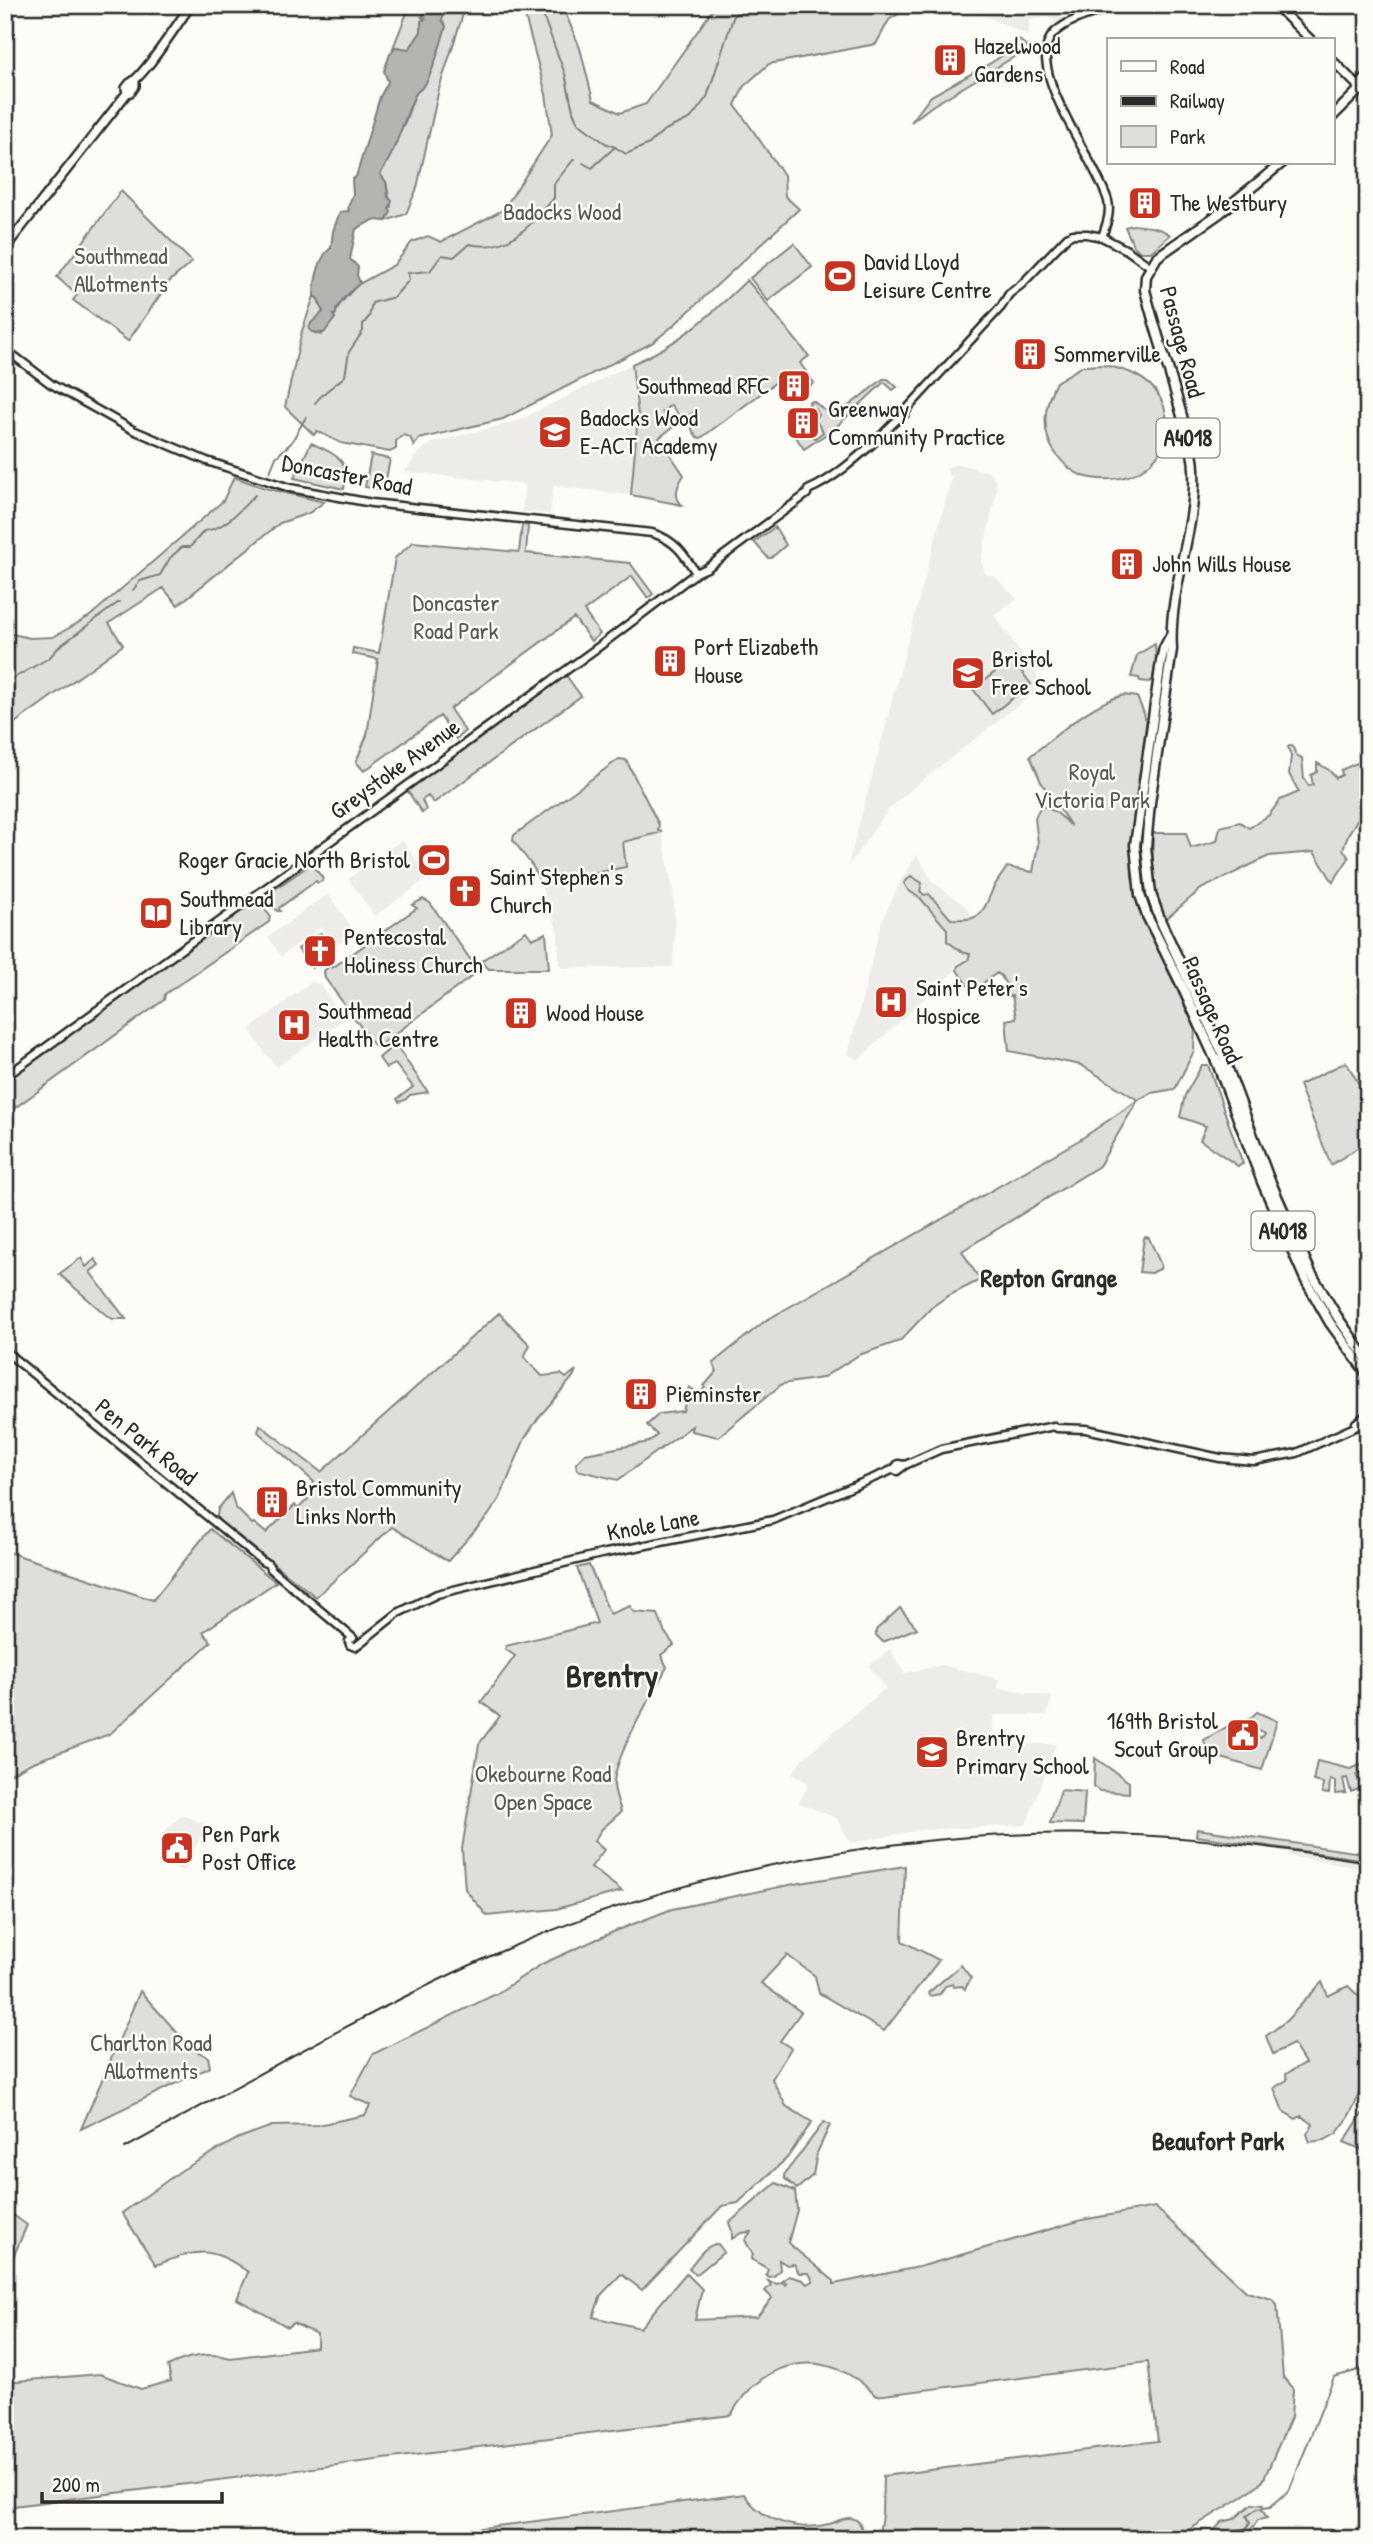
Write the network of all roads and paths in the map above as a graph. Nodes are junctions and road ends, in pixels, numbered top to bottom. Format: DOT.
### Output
graph roads {
  1 [pos="191,5"];
  2 [pos="1119,5"];
  3 [pos="1275,5"];
  4 [pos="1309,38"];
  5 [pos="1334,62"];
  6 [pos="1368,76"];
  7 [pos="1364,87"];
  8 [pos="1368,96"];
  9 [pos="1334,115"];
  10 [pos="1281,164"];
  11 [pos="1102,237"];
  12 [pos="5,248"];
  13 [pos="1151,267"];
  14 [pos="5,349"];
  15 [pos="696,573"];
  16 [pos="1171,635"];
  17 [pos="5,1077"];
  18 [pos="5,1351"];
  19 [pos="1368,1361"];
  20 [pos="1368,1375"];
  21 [pos="1368,1414"];
  22 [pos="1368,1421"];
  23 [pos="1349,1428"];
  24 [pos="354,1641"];
  1 -- 12 [label="main road"];
  2 -- 11 [label="street"];
  3 -- 4 [label="main road"];
  5 -- 7 [label="main road"];
  6 -- 7 [label="main road"];
  7 -- 8 [label="main road"];
  7 -- 9 [label="main road"];
  10 -- 13 [label="main road"];
  11 -- 13 [label="street, Greystoke Avenue"];
  11 -- 15 [label="street, Greystoke Avenue"];
  13 -- 16 [label="main road, Passage Road / A4018"];
  14 -- 15 [label="street, Doncaster Road"];
  15 -- 17 [label="street, Greystoke Avenue"];
  16 -- 19 [label="main road, Passage Road / A4018"];
  16 -- 20 [label="main road, Passage Road / A4018"];
  18 -- 24 [label="street, Pen Park Road"];
  21 -- 23 [label="street, Knole Lane"];
  22 -- 23 [label="street, Knole Lane"];
  23 -- 24 [label="street, Knole Lane"];
}
